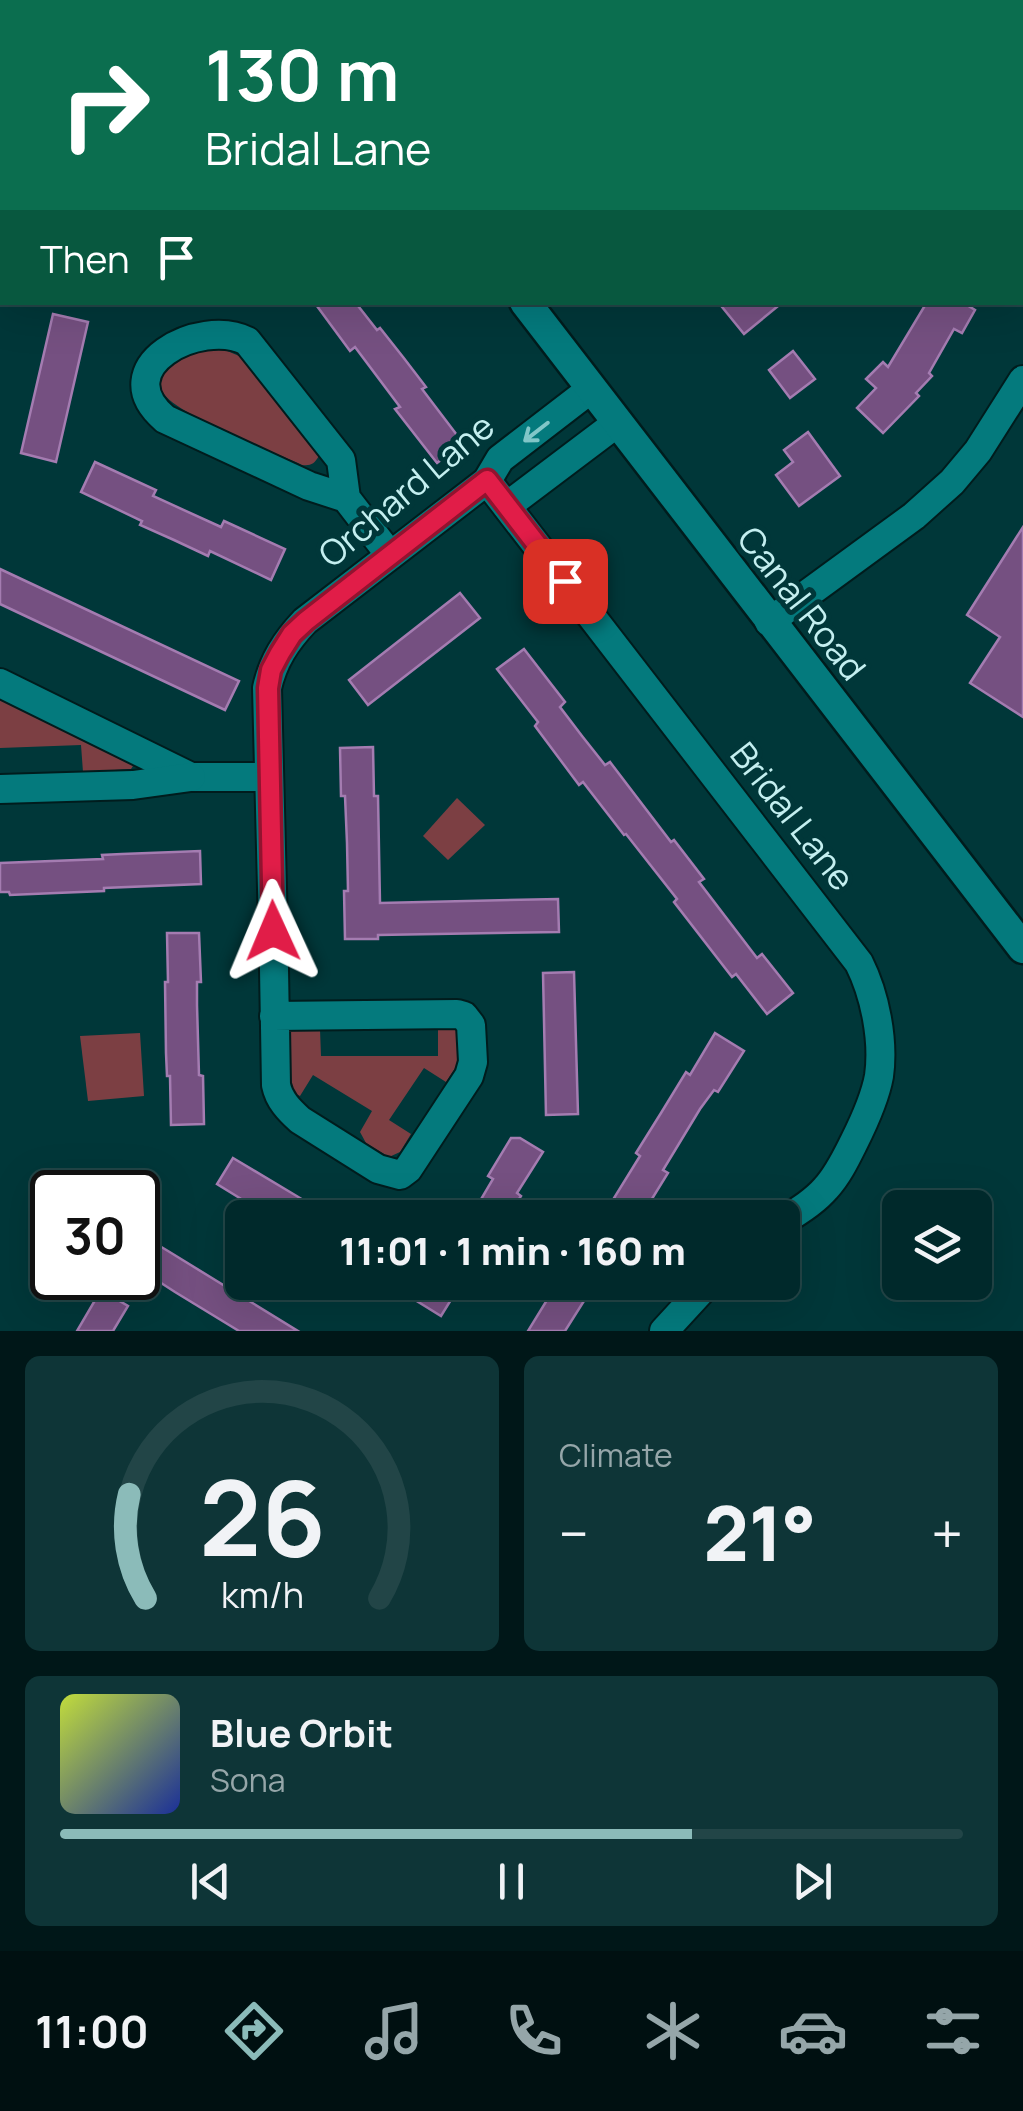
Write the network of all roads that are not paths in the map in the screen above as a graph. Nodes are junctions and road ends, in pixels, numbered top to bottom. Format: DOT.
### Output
graph roads {
  1 [pos="526,305"];
  2 [pos="1023,380"];
  3 [pos="591,389"];
  4 [pos="617,423"];
  5 [pos="487,480"];
  6 [pos="346,498"];
  7 [pos="507,506"];
  8 [pos="390,556"];
  9 [pos="769,622"];
  10 [pos="0,683"];
  11 [pos="191,777"];
  12 [pos="270,777"];
  13 [pos="0,789"];
  14 [pos="1023,948"];
  15 [pos="274,1016"];
  16 [pos="800,1210"];
  17 [pos="692,1300"];
  18 [pos="664,1331"];
  1 -- 3 [label="street, Canal Road"];
  2 -- 9 [label="street"];
  3 -- 4 [label="street, Canal Road"];
  3 -- 5 [label="street, Orchard Lane, one-way"];
  4 -- 7 [label="street"];
  4 -- 9 [label="street, Canal Road"];
  5 -- 7 [label="street, Bridal Lane"];
  5 -- 8 [label="street, Orchard Lane"];
  6 -- 6 [label="street"];
  6 -- 8 [label="street"];
  7 -- 16 [label="street, Bridal Lane"];
  8 -- 12 [label="street, Orchard Lane"];
  9 -- 14 [label="street, Canal Road"];
  10 -- 11 [label="street"];
  11 -- 12 [label="street"];
  11 -- 13 [label="street"];
  12 -- 15 [label="street, Orchard Lane"];
  15 -- 15 [label="street, Orchard Lane"];
  17 -- 18 [label="street"];
}
